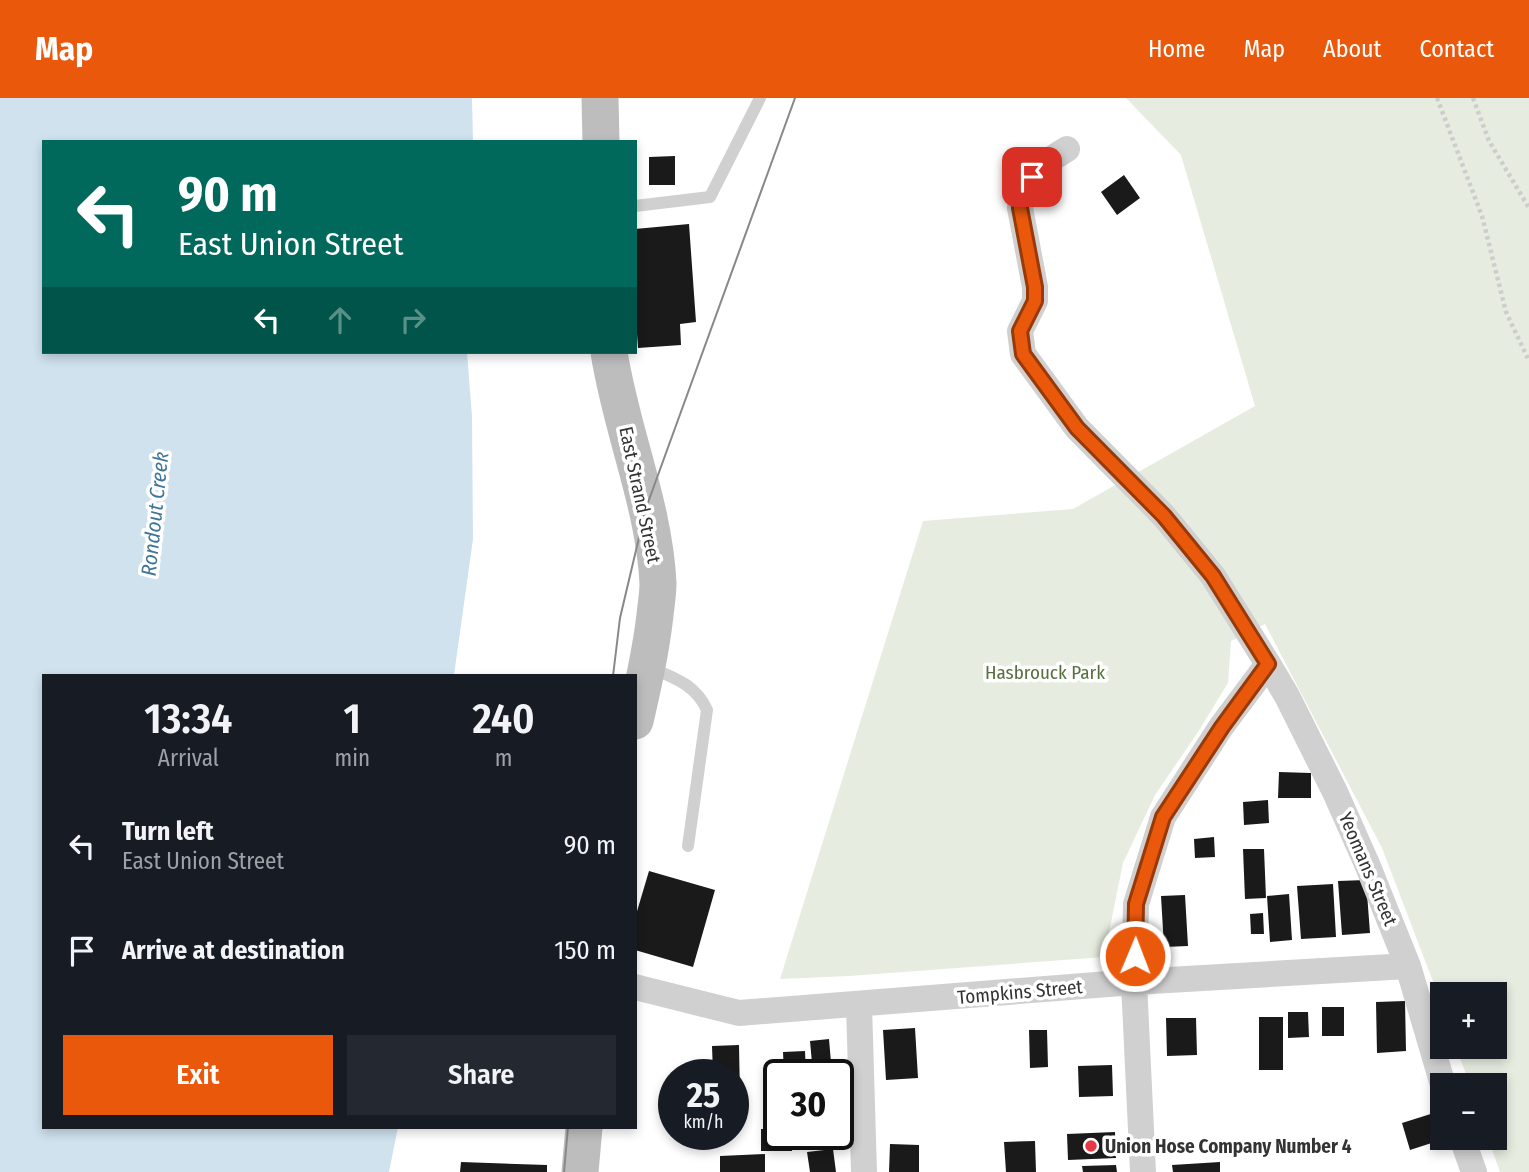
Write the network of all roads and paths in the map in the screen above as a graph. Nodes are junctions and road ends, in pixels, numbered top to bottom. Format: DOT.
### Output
graph roads {
  1 [pos="600,98"];
  2 [pos="760,98"];
  3 [pos="1437,98"];
  4 [pos="1473,98"];
  5 [pos="601,140"];
  6 [pos="1067,149"];
  7 [pos="637,206"];
  8 [pos="1529,208"];
  9 [pos="609,354"];
  10 [pos="1529,361"];
  11 [pos="1268,664"];
  12 [pos="648,666"];
  13 [pos="637,713"];
  14 [pos="688,846"];
  15 [pos="1408,966"];
  16 [pos="1134,982"];
  17 [pos="637,987"];
  18 [pos="859,1005"];
  19 [pos="1439,1073"];
  20 [pos="584,1129"];
  21 [pos="1466,1150"];
  22 [pos="580,1172"];
  23 [pos="864,1172"];
  24 [pos="1143,1172"];
  25 [pos="1474,1172"];
  1 -- 5 [label="street"];
  2 -- 7 [label="lane"];
  3 -- 10 [label="path"];
  4 -- 8 [label="path"];
  6 -- 11 [label="street, Yeomans Street"];
  9 -- 12 [label="street, East Strand Street"];
  11 -- 15 [label="street, Yeomans Street"];
  11 -- 16 [label="street"];
  12 -- 13 [label="street, East Strand Street"];
  12 -- 14 [label="lane"];
  15 -- 16 [label="street, Tompkins Street"];
  15 -- 19 [label="street, Yeomans Street"];
  16 -- 18 [label="street, Tompkins Street"];
  16 -- 24 [label="street"];
  17 -- 18 [label="street, Tompkins Street"];
  18 -- 23 [label="street"];
  20 -- 22 [label="street"];
  21 -- 25 [label="street"];
}
